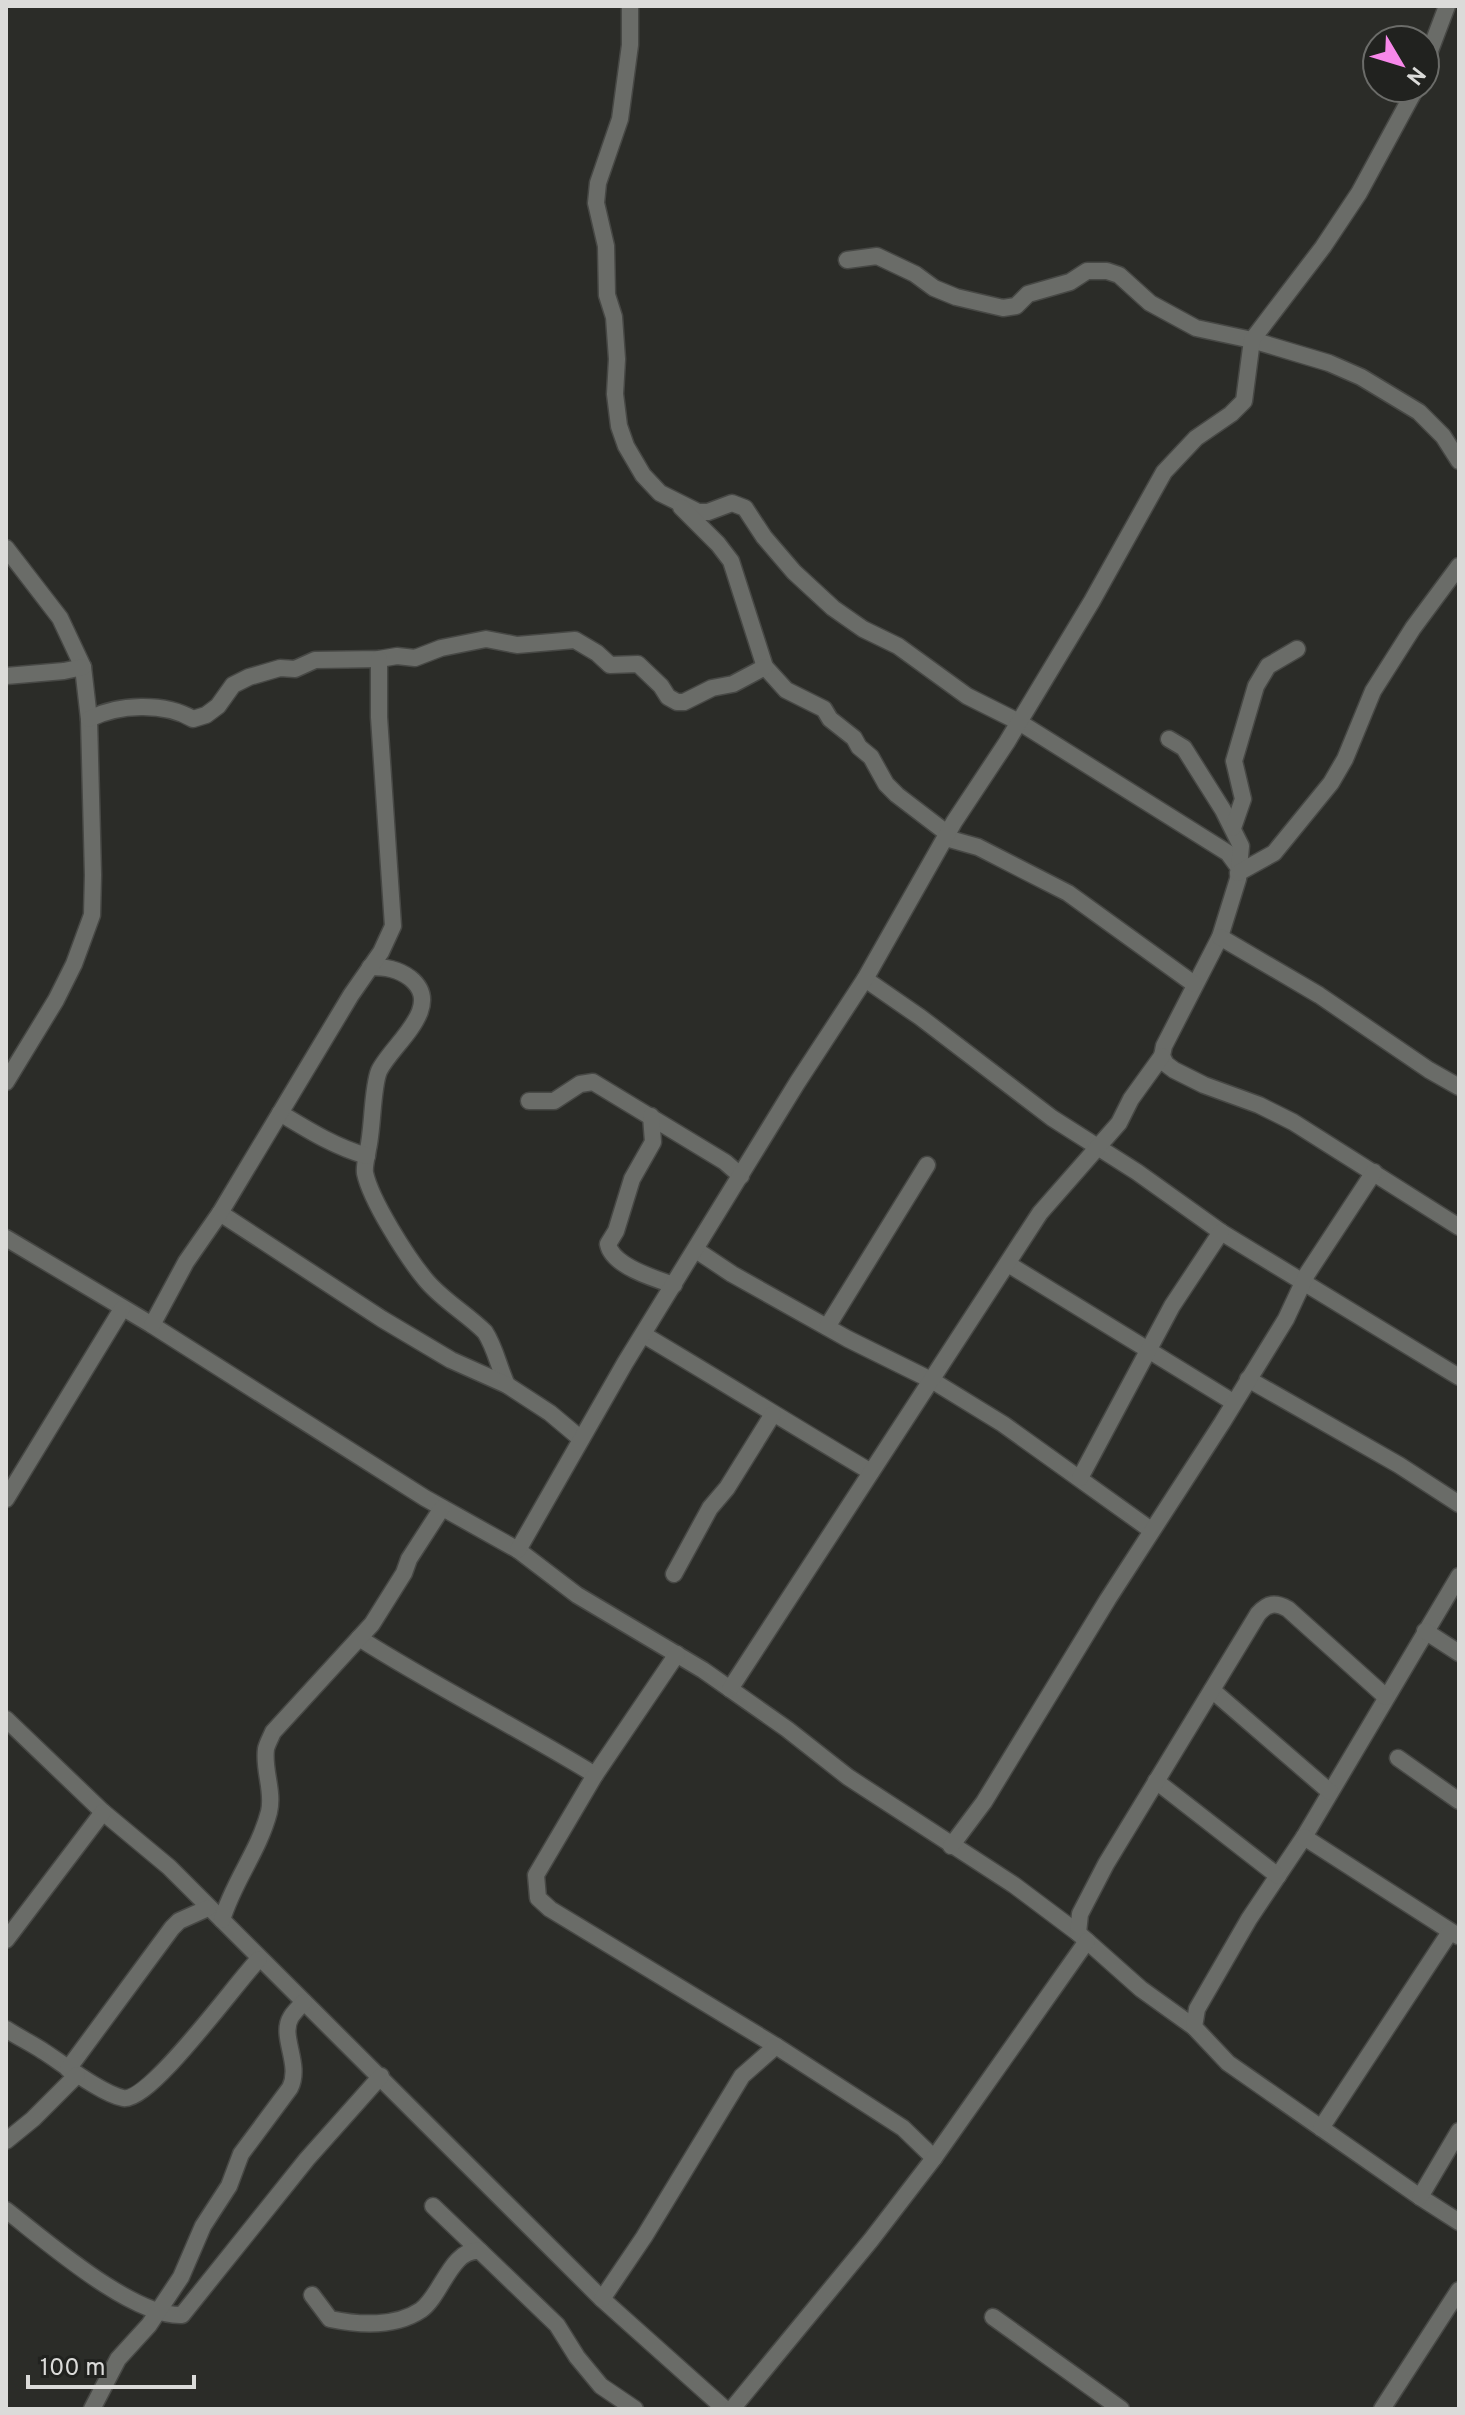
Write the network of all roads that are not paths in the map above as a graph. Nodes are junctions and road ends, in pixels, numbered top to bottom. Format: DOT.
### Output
graph roads {
  1 [pos="630,6"];
  2 [pos="1407,104"];
  3 [pos="847,260"];
  4 [pos="1252,340"];
  5 [pos="1459,461"];
  6 [pos="678,504"];
  7 [pos="6,548"];
  8 [pos="1459,566"];
  9 [pos="1297,649"];
  10 [pos="379,659"];
  11 [pos="83,667"];
  12 [pos="765,667"];
  13 [pos="6,676"];
  14 [pos="89,719"];
  15 [pos="1019,722"];
  16 [pos="1169,739"];
  17 [pos="1233,828"];
  18 [pos="947,836"];
  19 [pos="1238,870"];
  20 [pos="1220,937"];
  21 [pos="370,967"];
  22 [pos="865,979"];
  23 [pos="1194,984"];
  24 [pos="1162,1056"];
  25 [pos="6,1082"];
  26 [pos="1459,1087"];
  27 [pos="529,1101"];
  28 [pos="280,1113"];
  29 [pos="651,1116"];
  30 [pos="1099,1148"];
  31 [pos="367,1156"];
  32 [pos="927,1165"];
  33 [pos="1374,1172"];
  34 [pos="741,1176"];
  35 [pos="220,1213"];
  36 [pos="1459,1227"];
  37 [pos="1221,1232"];
  38 [pos="6,1238"];
  39 [pos="696,1250"];
  40 [pos="1008,1264"];
  41 [pos="1303,1283"];
  42 [pos="674,1285"];
  43 [pos="122,1309"];
  44 [pos="152,1325"];
  45 [pos="827,1327"];
  46 [pos="644,1335"];
  47 [pos="1149,1349"];
  48 [pos="1459,1377"];
  49 [pos="1248,1379"];
  50 [pos="933,1381"];
  51 [pos="507,1385"];
  52 [pos="1233,1402"];
  53 [pos="773,1414"];
  54 [pos="581,1439"];
  55 [pos="871,1472"];
  56 [pos="1080,1478"];
  57 [pos="6,1499"];
  58 [pos="1459,1504"];
  59 [pos="442,1508"];
  60 [pos="1151,1530"];
  61 [pos="518,1550"];
  62 [pos="674,1574"];
  63 [pos="1459,1576"];
  64 [pos="1425,1631"];
  65 [pos="359,1638"];
  66 [pos="1459,1653"];
  67 [pos="677,1654"];
  68 [pos="730,1689"];
  69 [pos="1212,1690"];
  70 [pos="1386,1697"];
  71 [pos="6,1719"];
  72 [pos="1398,1758"];
  73 [pos="595,1775"];
  74 [pos="1156,1781"];
  75 [pos="1330,1792"];
  76 [pos="1459,1801"];
  77 [pos="103,1812"];
  78 [pos="1304,1837"];
  79 [pos="951,1846"];
  80 [pos="1278,1876"];
  81 [pos="208,1908"];
  82 [pos="222,1920"];
  83 [pos="1454,1934"];
  84 [pos="1082,1937"];
  85 [pos="6,1940"];
  86 [pos="259,1959"];
  87 [pos="304,2002"];
  88 [pos="1194,2027"];
  89 [pos="6,2029"];
  90 [pos="776,2046"];
  91 [pos="72,2072"];
  92 [pos="381,2076"];
  93 [pos="1321,2128"];
  94 [pos="1459,2131"];
  95 [pos="6,2141"];
  96 [pos="934,2158"];
  97 [pos="1420,2197"];
  98 [pos="433,2206"];
  99 [pos="6,2210"];
  100 [pos="1459,2222"];
  101 [pos="480,2251"];
  102 [pos="1459,2290"];
  103 [pos="312,2295"];
  104 [pos="602,2299"];
  105 [pos="160,2310"];
  106 [pos="993,2317"];
  107 [pos="92,2409"];
  108 [pos="635,2409"];
  109 [pos="725,2409"];
  110 [pos="732,2409"];
  111 [pos="1121,2409"];
  112 [pos="1382,2409"];
  1 -- 6 [label="street"];
  2 -- 4 [label="street"];
  3 -- 4 [label="street"];
  4 -- 5 [label="street"];
  4 -- 15 [label="street"];
  6 -- 12 [label="street"];
  6 -- 15 [label="street"];
  7 -- 11 [label="street"];
  8 -- 19 [label="street"];
  9 -- 17 [label="street"];
  10 -- 12 [label="street"];
  10 -- 14 [label="street"];
  10 -- 21 [label="street"];
  11 -- 13 [label="street"];
  11 -- 14 [label="street"];
  12 -- 18 [label="street"];
  14 -- 25 [label="street"];
  15 -- 18 [label="street"];
  15 -- 19 [label="street"];
  16 -- 17 [label="street"];
  17 -- 19 [label="street"];
  18 -- 22 [label="street"];
  18 -- 23 [label="street"];
  19 -- 20 [label="street"];
  20 -- 23 [label="street"];
  20 -- 26 [label="street"];
  21 -- 28 [label="street"];
  21 -- 31 [label="street"];
  22 -- 30 [label="street"];
  22 -- 34 [label="street"];
  23 -- 24 [label="street"];
  24 -- 30 [label="street"];
  24 -- 33 [label="street"];
  27 -- 29 [label="street"];
  28 -- 31 [label="street"];
  28 -- 35 [label="street"];
  29 -- 34 [label="street"];
  29 -- 42 [label="street"];
  30 -- 37 [label="street"];
  30 -- 40 [label="street"];
  31 -- 51 [label="street"];
  32 -- 45 [label="street"];
  33 -- 36 [label="street"];
  33 -- 41 [label="street"];
  34 -- 39 [label="street"];
  35 -- 44 [label="street"];
  35 -- 51 [label="street"];
  37 -- 41 [label="street"];
  37 -- 47 [label="street"];
  38 -- 43 [label="street"];
  39 -- 42 [label="street"];
  39 -- 45 [label="street"];
  40 -- 47 [label="street"];
  40 -- 50 [label="street"];
  41 -- 48 [label="street"];
  41 -- 49 [label="street"];
  42 -- 46 [label="street"];
  43 -- 44 [label="street"];
  43 -- 57 [label="street"];
  44 -- 59 [label="street"];
  45 -- 50 [label="street"];
  46 -- 53 [label="street"];
  46 -- 54 [label="street"];
  47 -- 52 [label="street"];
  47 -- 56 [label="street"];
  49 -- 52 [label="street"];
  49 -- 58 [label="street"];
  50 -- 55 [label="street"];
  50 -- 56 [label="street"];
  51 -- 54 [label="street"];
  52 -- 60 [label="street"];
  53 -- 55 [label="street"];
  53 -- 62 [label="street"];
  54 -- 61 [label="street"];
  55 -- 68 [label="street"];
  56 -- 60 [label="street"];
  59 -- 61 [label="street"];
  59 -- 65 [label="street"];
  60 -- 79 [label="street"];
  61 -- 67 [label="street"];
  63 -- 64 [label="street"];
  64 -- 66 [label="street"];
  64 -- 70 [label="street"];
  65 -- 73 [label="street"];
  65 -- 82 [label="street"];
  67 -- 68 [label="street"];
  67 -- 73 [label="street"];
  68 -- 79 [label="street"];
  69 -- 70 [label="street"];
  69 -- 74 [label="street"];
  69 -- 75 [label="street"];
  70 -- 75 [label="street"];
  71 -- 77 [label="street"];
  72 -- 76 [label="street"];
  73 -- 90 [label="street"];
  74 -- 80 [label="street"];
  74 -- 84 [label="street"];
  75 -- 78 [label="street"];
  77 -- 81 [label="street"];
  77 -- 85 [label="street"];
  78 -- 80 [label="street"];
  78 -- 83 [label="street"];
  79 -- 84 [label="street"];
  80 -- 88 [label="street"];
  81 -- 82 [label="street"];
  81 -- 91 [label="street"];
  82 -- 86 [label="street"];
  83 -- 93 [label="street"];
  84 -- 88 [label="street"];
  84 -- 96 [label="street"];
  86 -- 87 [label="street"];
  86 -- 91 [label="street"];
  87 -- 92 [label="street"];
  87 -- 105 [label="street"];
  88 -- 93 [label="street"];
  89 -- 91 [label="street"];
  90 -- 96 [label="street"];
  90 -- 104 [label="street"];
  91 -- 95 [label="street"];
  92 -- 104 [label="street"];
  92 -- 105 [label="street"];
  93 -- 97 [label="street"];
  94 -- 97 [label="street"];
  96 -- 110 [label="street"];
  97 -- 100 [label="street"];
  98 -- 101 [label="street"];
  99 -- 105 [label="street"];
  101 -- 103 [label="street"];
  101 -- 108 [label="street"];
  102 -- 112 [label="street"];
  104 -- 109 [label="street"];
  105 -- 107 [label="street"];
  106 -- 111 [label="street"];
}
